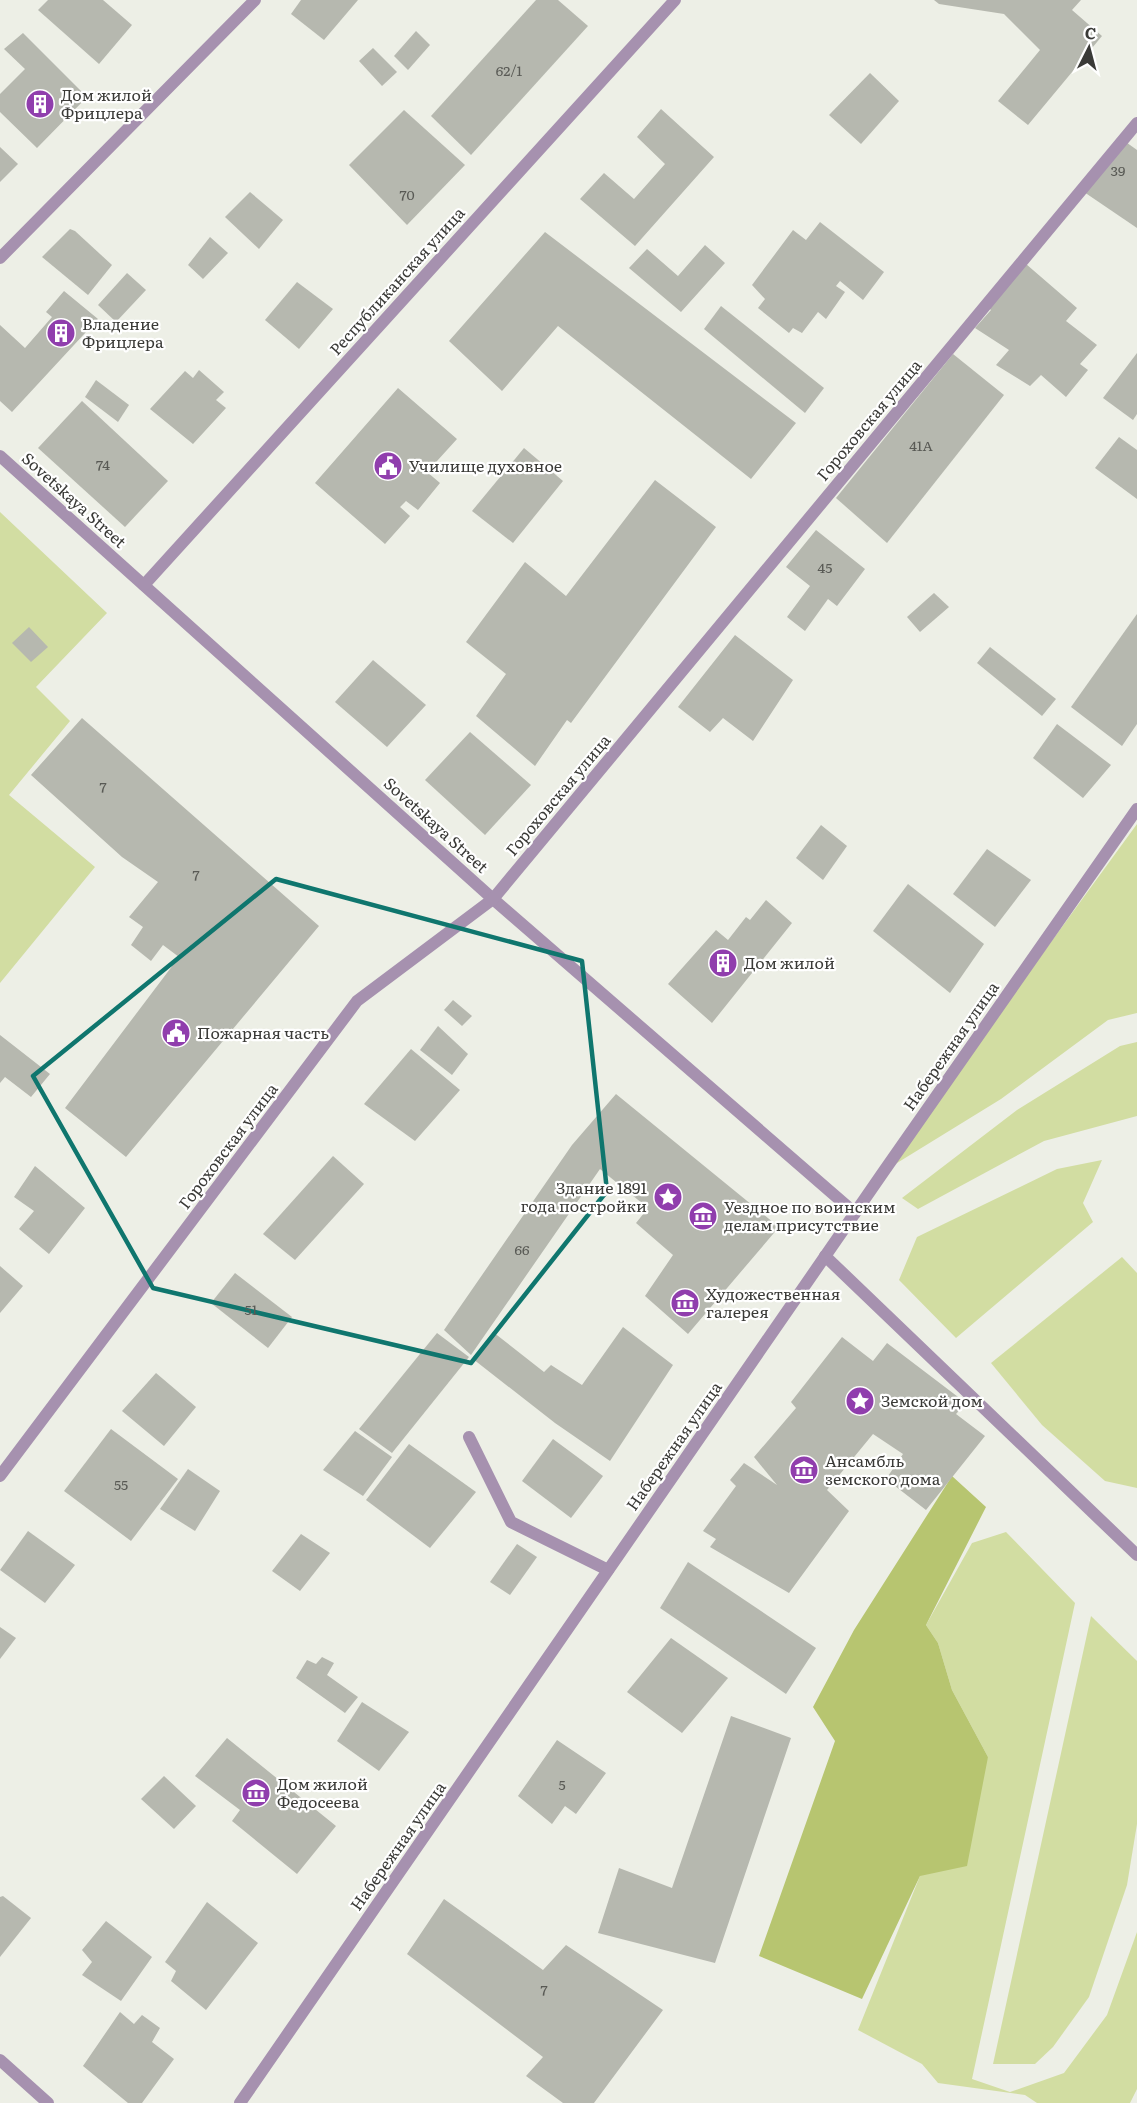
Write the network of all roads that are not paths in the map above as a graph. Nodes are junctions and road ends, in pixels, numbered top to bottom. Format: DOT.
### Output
graph roads {
  1 [pos="255,0"];
  2 [pos="675,0"];
  3 [pos="1137,123"];
  4 [pos="0,258"];
  5 [pos="0,456"];
  6 [pos="144,585"];
  7 [pos="1137,809"];
  8 [pos="493,899"];
  9 [pos="855,1213"];
  10 [pos="825,1256"];
  11 [pos="469,1437"];
  12 [pos="0,1476"];
  13 [pos="1137,1555"];
  14 [pos="608,1570"];
  15 [pos="0,2060"];
  16 [pos="48,2103"];
  17 [pos="240,2103"];
  1 -- 4 [label="street"];
  2 -- 6 [label="street, Республиканская улица"];
  3 -- 8 [label="street, Гороховская улица"];
  5 -- 6 [label="street, Sovetskaya Street"];
  6 -- 8 [label="street, Sovetskaya Street"];
  7 -- 9 [label="street, Набережная улица"];
  8 -- 9 [label="street, Sovetskaya Street"];
  8 -- 12 [label="street, Гороховская улица"];
  9 -- 10 [label="street, Набережная улица"];
  10 -- 13 [label="street"];
  10 -- 14 [label="street, Набережная улица"];
  11 -- 14 [label="street"];
  14 -- 17 [label="street, Набережная улица"];
  15 -- 16 [label="street"];
}
